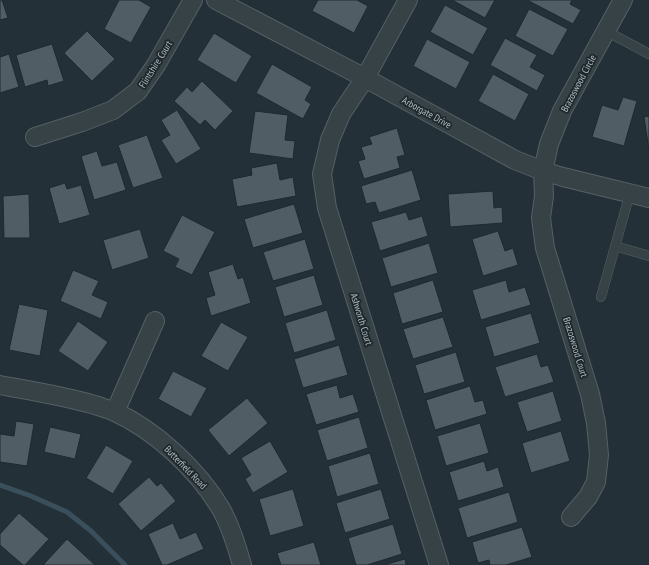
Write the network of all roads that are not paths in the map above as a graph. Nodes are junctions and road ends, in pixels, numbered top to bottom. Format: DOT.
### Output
graph roads {
  1 [pos="193,0"];
  2 [pos="216,0"];
  3 [pos="408,0"];
  4 [pos="623,0"];
  5 [pos="606,31"];
  6 [pos="649,54"];
  7 [pos="365,78"];
  8 [pos="35,138"];
  9 [pos="543,171"];
  10 [pos="630,194"];
  11 [pos="649,198"];
  12 [pos="615,246"];
  13 [pos="649,256"];
  14 [pos="601,296"];
  15 [pos="155,321"];
  16 [pos="0,385"];
  17 [pos="114,412"];
  18 [pos="571,517"];
  19 [pos="242,565"];
  20 [pos="439,565"];
  1 -- 8 [label="street, Flintshire Court"];
  2 -- 7 [label="street, Arborgate Drive"];
  3 -- 7 [label="street"];
  4 -- 5 [label="street, Brazoswood Circle"];
  5 -- 6 [label="lane"];
  5 -- 9 [label="street, Brazoswood Circle"];
  7 -- 9 [label="street, Arborgate Drive"];
  7 -- 20 [label="street, Ashworth Court"];
  9 -- 10 [label="street, Arborgate Drive"];
  9 -- 18 [label="street, Brazoswood Court"];
  10 -- 11 [label="street, Arborgate Drive"];
  10 -- 12 [label="lane"];
  12 -- 13 [label="lane"];
  12 -- 14 [label="lane"];
  15 -- 17 [label="street"];
  16 -- 17 [label="street, Butterfield Road"];
  17 -- 19 [label="street, Butterfield Road"];
}
